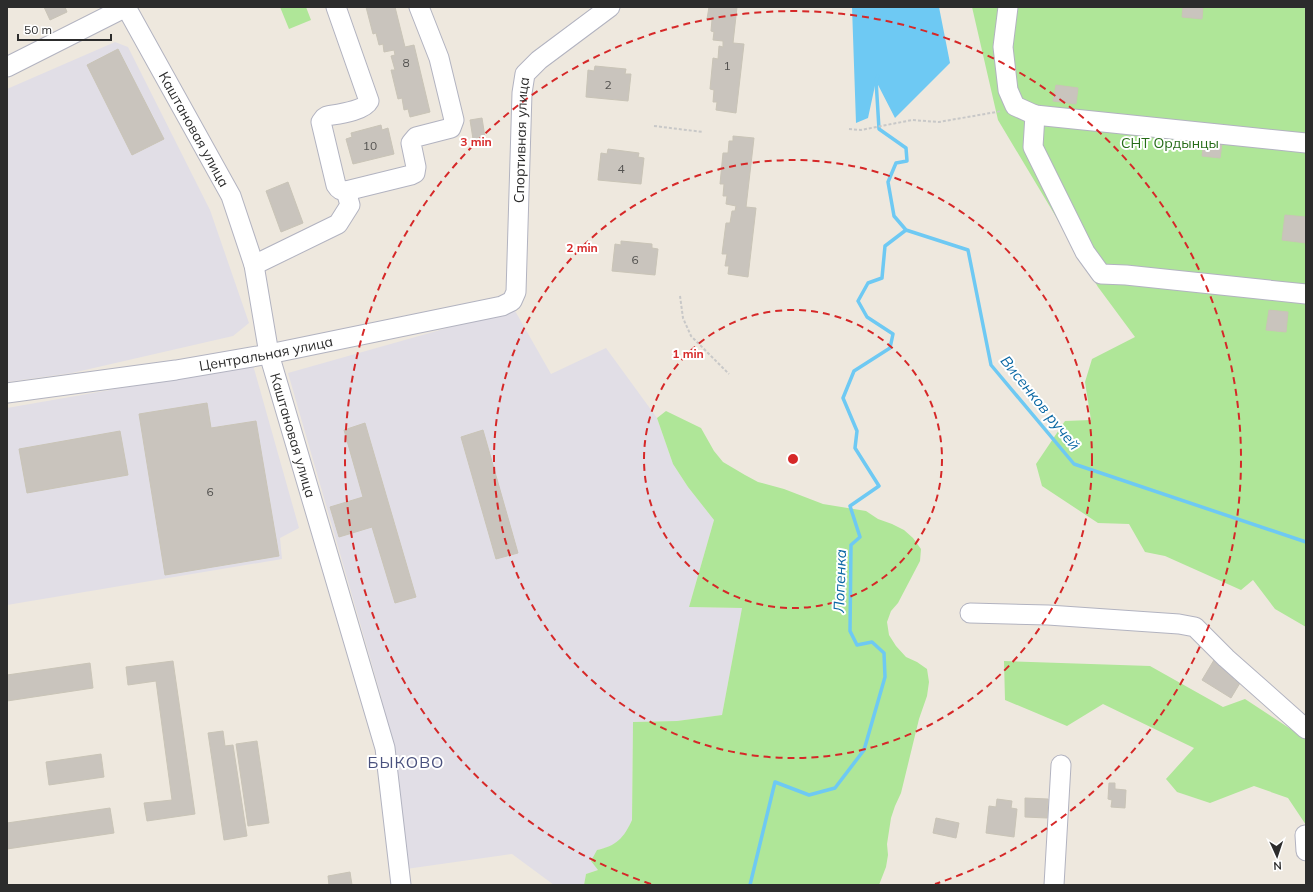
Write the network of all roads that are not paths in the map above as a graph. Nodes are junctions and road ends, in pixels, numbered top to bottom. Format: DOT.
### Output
graph roads {
  1 [pos="126,7"];
  2 [pos="336,7"];
  3 [pos="419,7"];
  4 [pos="610,7"];
  5 [pos="1008,7"];
  6 [pos="7,66"];
  7 [pos="1035,115"];
  8 [pos="1306,143"];
  9 [pos="346,191"];
  10 [pos="254,265"];
  11 [pos="516,292"];
  12 [pos="1306,294"];
  13 [pos="269,354"];
  14 [pos="7,393"];
  15 [pos="970,613"];
  16 [pos="1306,729"];
  17 [pos="1060,765"];
  18 [pos="401,885"];
  19 [pos="1054,885"];
  1 -- 6 [label="street"];
  1 -- 10 [label="street, Каштановая улица"];
  2 -- 9 [label="street"];
  3 -- 9 [label="street"];
  4 -- 11 [label="street, Спортивная улица"];
  5 -- 7 [label="street"];
  7 -- 8 [label="street"];
  7 -- 12 [label="street"];
  9 -- 10 [label="street"];
  10 -- 13 [label="street, Каштановая улица"];
  11 -- 13 [label="street, Центральная улица"];
  13 -- 14 [label="street, Центральная улица"];
  13 -- 18 [label="street, Каштановая улица"];
  15 -- 16 [label="street"];
  17 -- 19 [label="street"];
}
